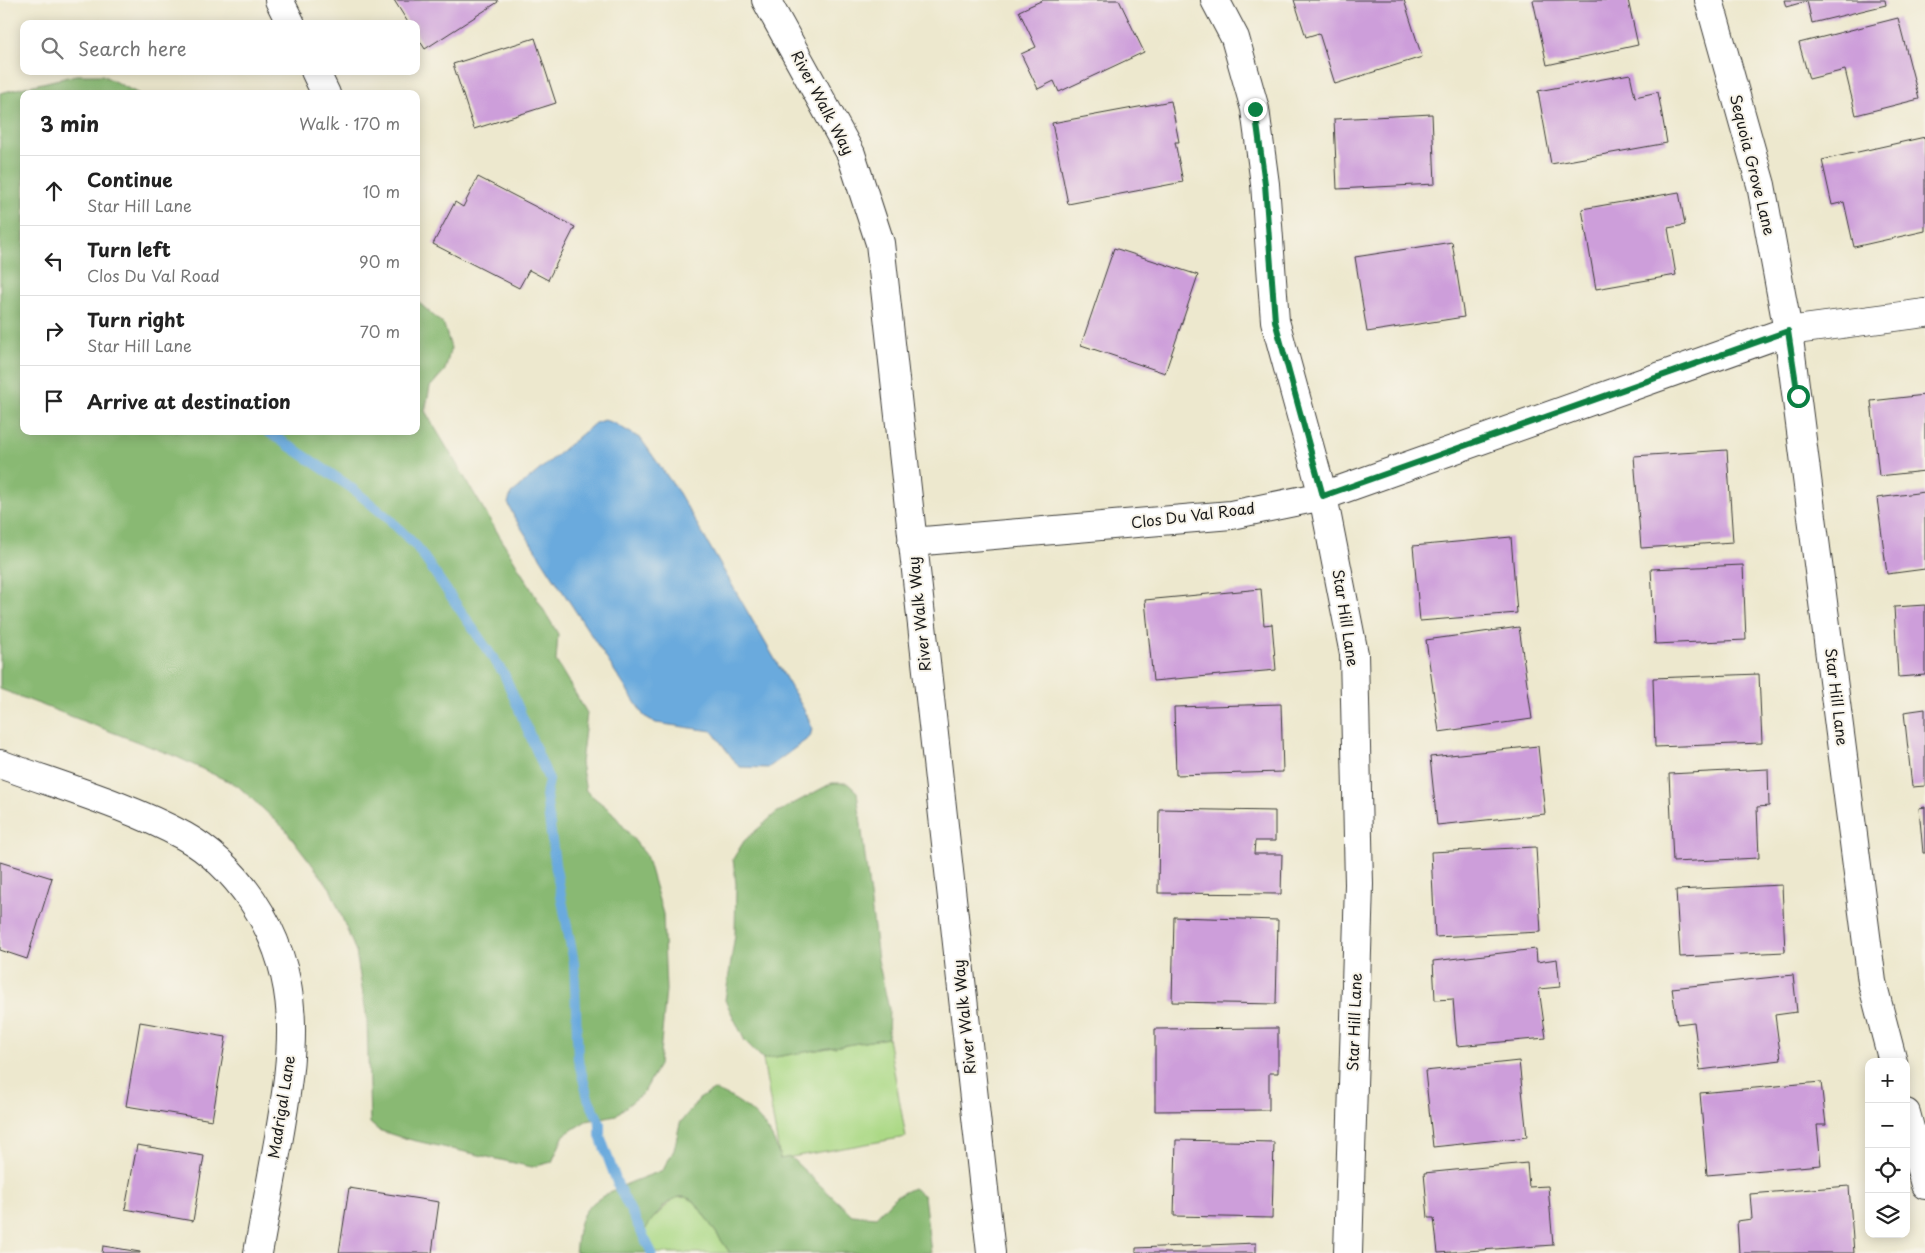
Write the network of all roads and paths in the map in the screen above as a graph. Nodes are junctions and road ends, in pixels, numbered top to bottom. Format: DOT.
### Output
graph roads {
  1 [pos="279,0"];
  2 [pos="766,0"];
  3 [pos="1215,0"];
  4 [pos="1709,0"];
  5 [pos="289,20"];
  6 [pos="317,75"];
  7 [pos="324,90"];
  8 [pos="1925,313"];
  9 [pos="1788,331"];
  10 [pos="1323,496"];
  11 [pos="912,542"];
  12 [pos="0,764"];
  13 [pos="1892,1058"];
  14 [pos="1910,1128"];
  15 [pos="1925,1186"];
  16 [pos="258,1253"];
  17 [pos="991,1253"];
  18 [pos="1348,1253"];
  1 -- 5 [label="street"];
  2 -- 11 [label="street, River Walk Way"];
  3 -- 10 [label="street, Star Hill Lane"];
  4 -- 9 [label="street, Sequoia Grove Lane"];
  6 -- 7 [label="street"];
  8 -- 9 [label="street, Clos Du Val Road"];
  9 -- 10 [label="street, Clos Du Val Road"];
  9 -- 13 [label="street, Star Hill Lane"];
  10 -- 11 [label="street, Clos Du Val Road"];
  10 -- 18 [label="street, Star Hill Lane"];
  11 -- 17 [label="street, River Walk Way"];
  12 -- 16 [label="street, Madrigal Lane"];
  14 -- 15 [label="street"];
}
